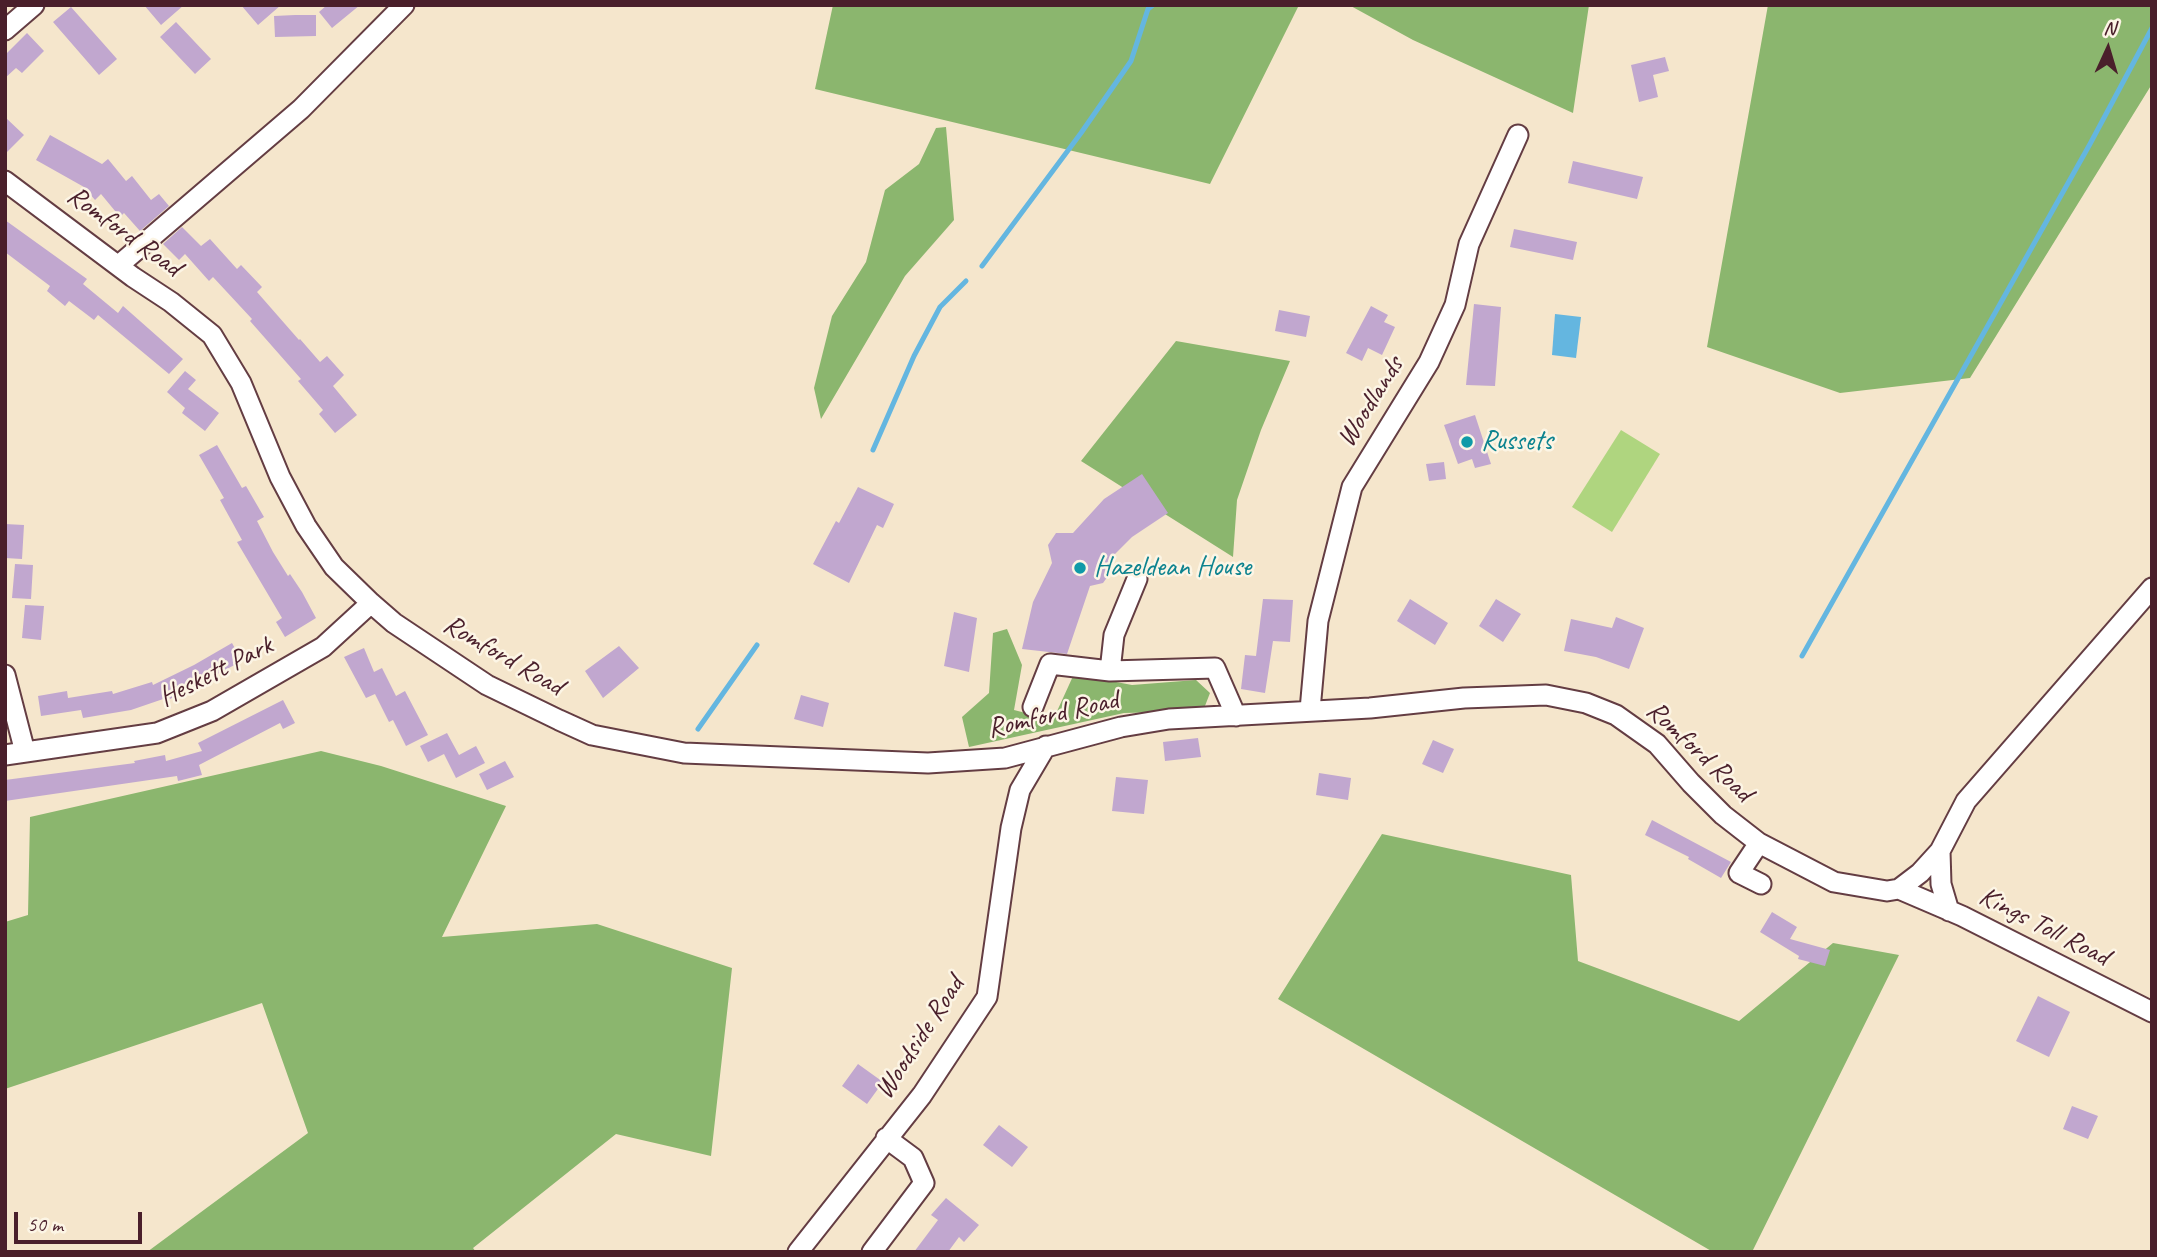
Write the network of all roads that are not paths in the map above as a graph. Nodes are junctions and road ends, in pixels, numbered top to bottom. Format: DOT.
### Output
graph roads {
  1 [pos="34,5"];
  2 [pos="404,5"];
  3 [pos="5,30"];
  4 [pos="1518,135"];
  5 [pos="5,181"];
  6 [pos="119,265"];
  7 [pos="1138,579"];
  8 [pos="2152,588"];
  9 [pos="371,603"];
  10 [pos="1110,671"];
  11 [pos="5,675"];
  12 [pos="1034,707"];
  13 [pos="1310,710"];
  14 [pos="1236,716"];
  15 [pos="1046,746"];
  16 [pos="15,753"];
  17 [pos="1759,843"];
  18 [pos="1940,851"];
  19 [pos="1761,884"];
  20 [pos="1899,889"];
  21 [pos="1950,911"];
  22 [pos="2152,1012"];
  23 [pos="886,1138"];
  24 [pos="798,1252"];
  25 [pos="872,1252"];
  1 -- 3 [label="street"];
  2 -- 6 [label="street"];
  4 -- 13 [label="street, Woodlands"];
  5 -- 6 [label="street, Romford Road"];
  6 -- 9 [label="street, Romford Road"];
  7 -- 10 [label="street"];
  8 -- 18 [label="street"];
  9 -- 15 [label="street, Romford Road"];
  9 -- 16 [label="street, Heskett Park"];
  10 -- 12 [label="street"];
  10 -- 14 [label="street"];
  11 -- 16 [label="street, Heskett Park"];
  13 -- 14 [label="street, Romford Road"];
  13 -- 17 [label="street, Romford Road"];
  14 -- 15 [label="street, Romford Road"];
  15 -- 23 [label="street, Woodside Road"];
  17 -- 19 [label="street"];
  17 -- 20 [label="street, Romford Road"];
  18 -- 20 [label="street"];
  18 -- 21 [label="street, Kings Toll Road"];
  20 -- 21 [label="street, Kings Toll Road"];
  21 -- 22 [label="street, Kings Toll Road"];
  23 -- 24 [label="street, Woodside Road"];
  23 -- 25 [label="street"];
}
